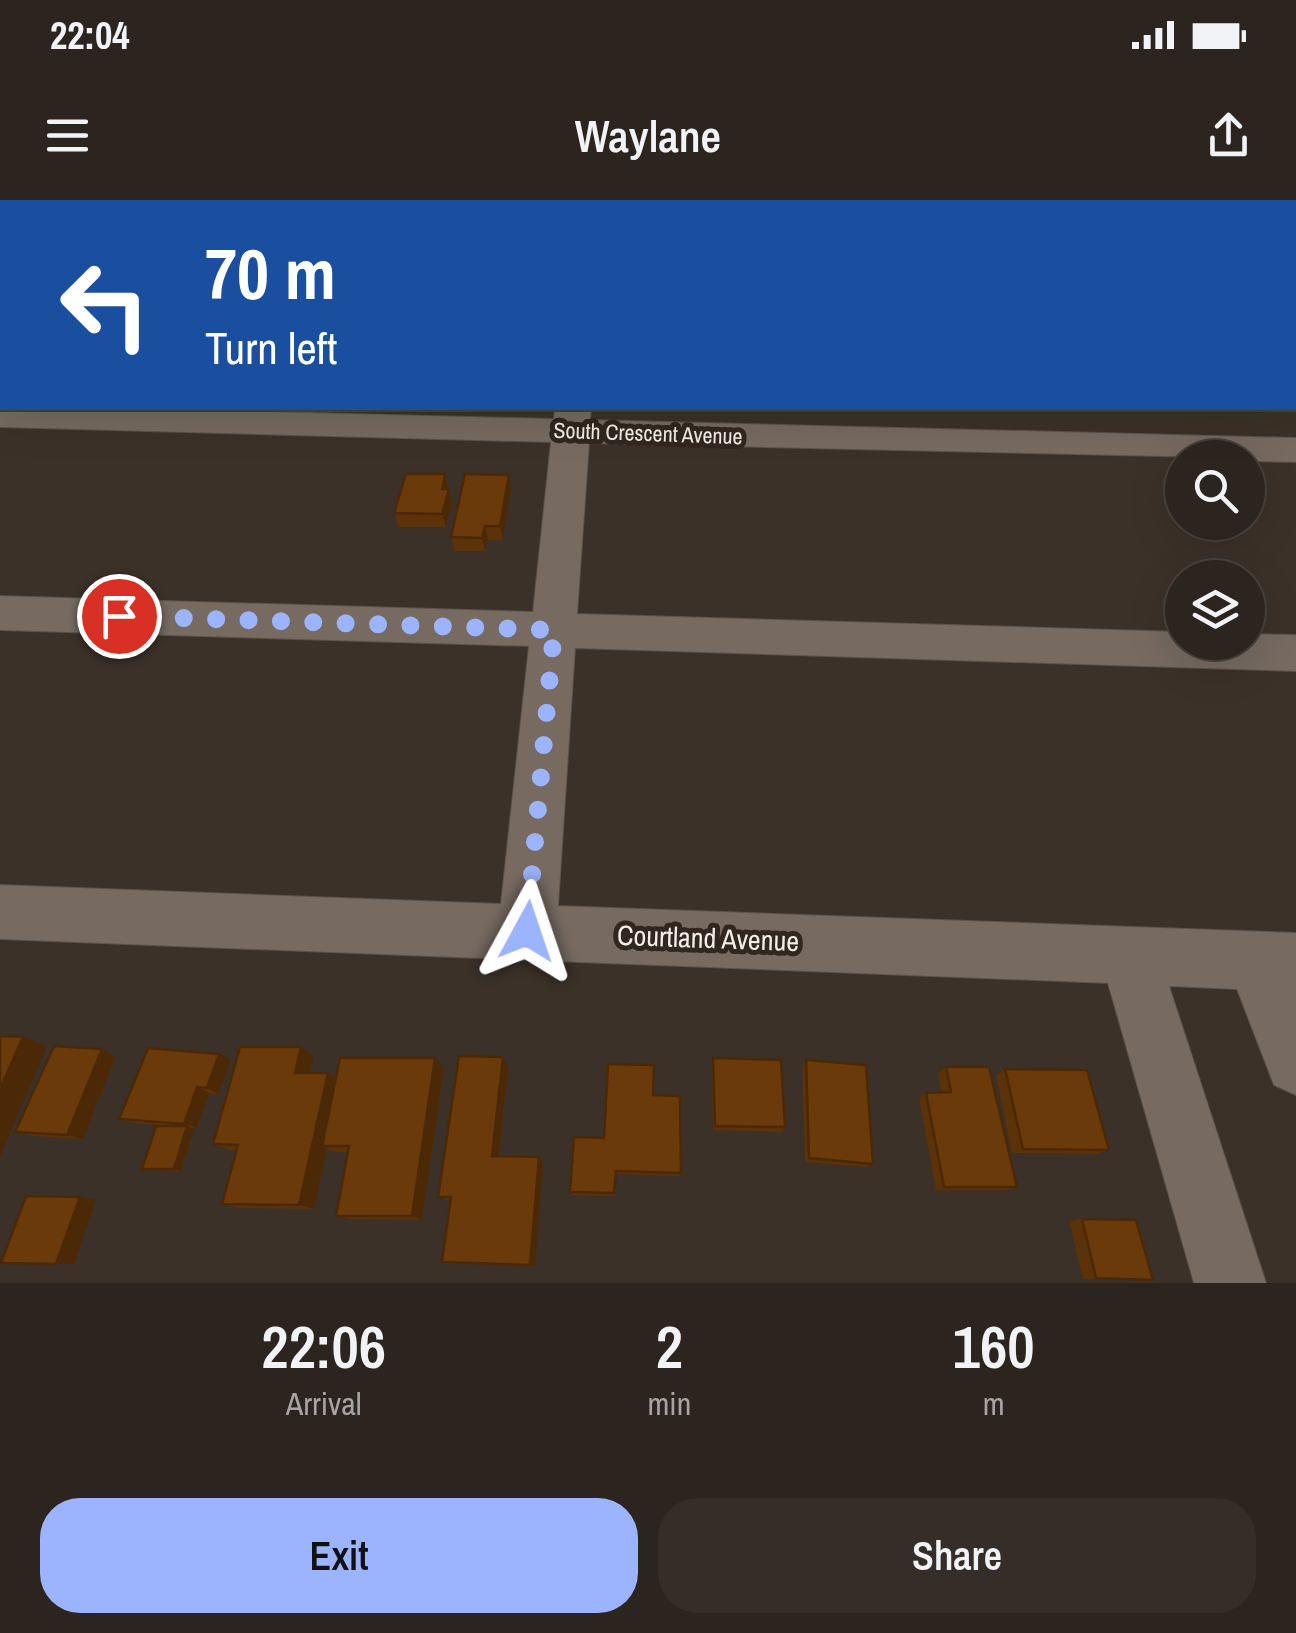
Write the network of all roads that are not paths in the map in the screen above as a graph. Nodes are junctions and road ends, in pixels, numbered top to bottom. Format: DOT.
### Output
graph roads {
  1 [pos="0,416"];
  2 [pos="572,419"];
  3 [pos="1296,450"];
  4 [pos="0,613"];
  5 [pos="554,630"];
  6 [pos="1296,653"];
  7 [pos="0,912"];
  8 [pos="527,931"];
  9 [pos="1128,955"];
  10 [pos="1276,962"];
  11 [pos="1296,1063"];
  12 [pos="1230,1283"];
  1 -- 2 [label="street, South Crescent Avenue"];
  2 -- 3 [label="street, South Crescent Avenue"];
  2 -- 5 [label="street"];
  4 -- 5 [label="street"];
  5 -- 6 [label="street"];
  5 -- 8 [label="street"];
  7 -- 8 [label="street, Courtland Avenue"];
  8 -- 9 [label="street, Courtland Avenue"];
  9 -- 10 [label="street, Courtland Avenue"];
  9 -- 12 [label="street"];
  10 -- 11 [label="street"];
}
